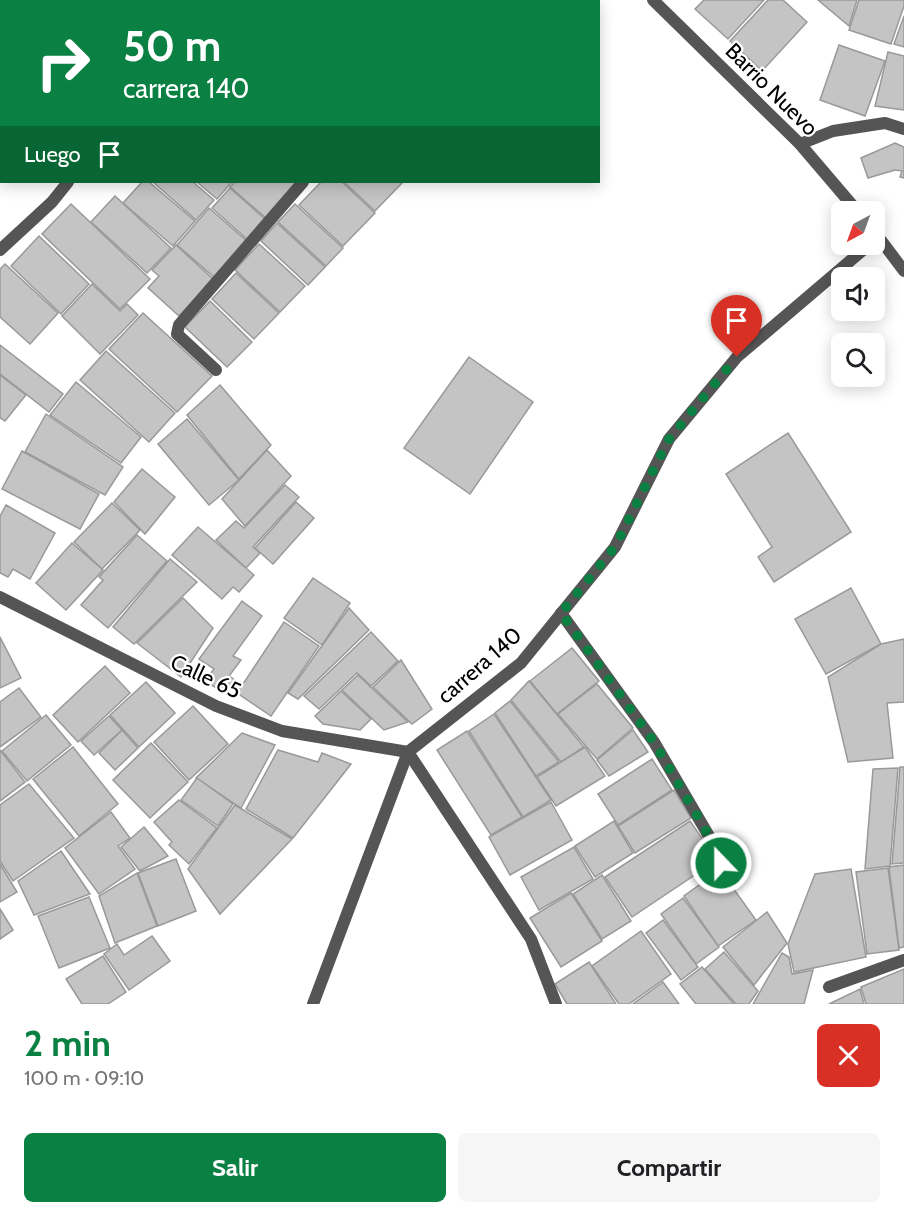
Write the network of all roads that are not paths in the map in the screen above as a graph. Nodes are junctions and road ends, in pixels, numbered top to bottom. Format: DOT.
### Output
graph roads {
  1 [pos="653,0"];
  2 [pos="904,129"];
  3 [pos="800,144"];
  4 [pos="67,183"];
  5 [pos="302,183"];
  6 [pos="849,201"];
  7 [pos="0,250"];
  8 [pos="885,250"];
  9 [pos="854,255"];
  10 [pos="904,271"];
  11 [pos="216,370"];
  12 [pos="0,597"];
  13 [pos="561,613"];
  14 [pos="408,752"];
  15 [pos="721,863"];
  16 [pos="904,960"];
  17 [pos="829,987"];
  18 [pos="313,1004"];
  19 [pos="555,1004"];
  1 -- 3 [label="street, Barrio Nuevo"];
  2 -- 3 [label="street"];
  3 -- 6 [label="street, Barrio Nuevo"];
  4 -- 7 [label="street"];
  5 -- 11 [label="street"];
  8 -- 10 [label="street"];
  9 -- 13 [label="street, carrera 140"];
  12 -- 14 [label="street, Calle 65"];
  13 -- 14 [label="street, carrera 140"];
  13 -- 15 [label="street"];
  14 -- 18 [label="street"];
  14 -- 19 [label="street"];
  16 -- 17 [label="street"];
}
